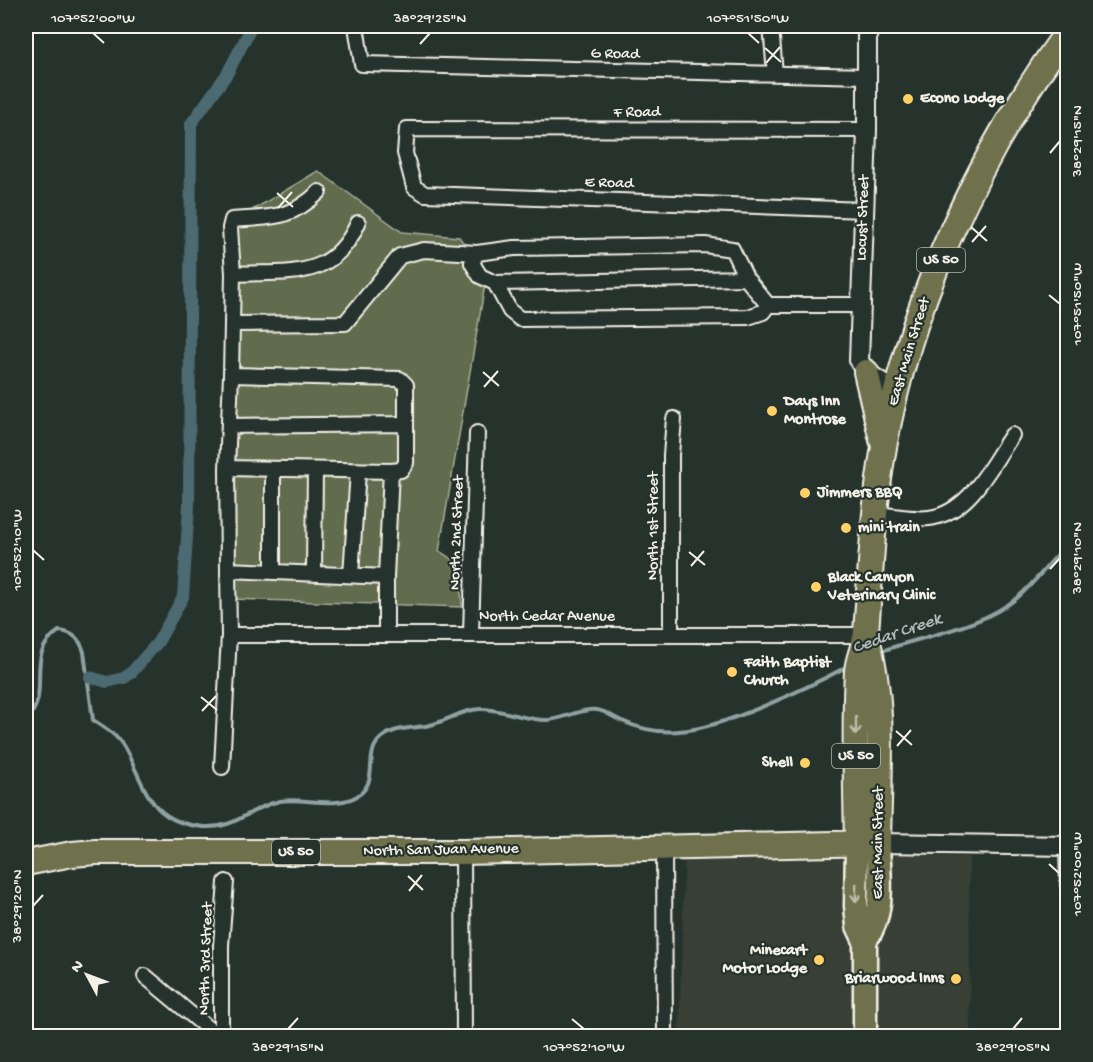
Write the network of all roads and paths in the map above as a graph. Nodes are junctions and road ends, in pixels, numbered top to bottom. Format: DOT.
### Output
graph roads {
  1 [pos="356,26"];
  2 [pos="771,26"];
  3 [pos="867,26"];
  4 [pos="1068,31"];
  5 [pos="775,74"];
  6 [pos="866,76"];
  7 [pos="407,129"];
  8 [pos="867,130"];
  9 [pos="319,192"];
  10 [pos="865,210"];
  11 [pos="358,223"];
  12 [pos="477,253"];
  13 [pos="233,274"];
  14 [pos="746,278"];
  15 [pos="495,283"];
  16 [pos="768,305"];
  17 [pos="862,305"];
  18 [pos="232,324"];
  19 [pos="866,372"];
  20 [pos="231,375"];
  21 [pos="896,392"];
  22 [pos="674,419"];
  23 [pos="405,424"];
  24 [pos="229,426"];
  25 [pos="477,433"];
  26 [pos="1012,435"];
  27 [pos="884,447"];
  28 [pos="227,468"];
  29 [pos="273,469"];
  30 [pos="315,470"];
  31 [pos="358,471"];
  32 [pos="391,471"];
  33 [pos="874,514"];
  34 [pos="228,570"];
  35 [pos="273,571"];
  36 [pos="314,572"];
  37 [pos="351,574"];
  38 [pos="386,576"];
  39 [pos="671,633"];
  40 [pos="386,634"];
  41 [pos="471,634"];
  42 [pos="228,635"];
  43 [pos="866,635"];
  44 [pos="222,767"];
  45 [pos="867,844"];
  46 [pos="664,846"];
  47 [pos="1067,846"];
  48 [pos="463,852"];
  49 [pos="26,862"];
  50 [pos="226,882"];
  51 [pos="1068,885"];
  52 [pos="145,976"];
  53 [pos="219,1036"];
  54 [pos="464,1036"];
  55 [pos="665,1036"];
  56 [pos="865,1036"];
  1 -- 5 [label="street, G Road"];
  2 -- 5 [label="street"];
  3 -- 6 [label="street, Locust Street"];
  4 -- 21 [label="highway, East Main Street / US 50"];
  5 -- 6 [label="street, G Road"];
  6 -- 8 [label="street, Locust Street"];
  7 -- 8 [label="street, F Road"];
  7 -- 10 [label="street, E Road"];
  8 -- 10 [label="street, Locust Street"];
  9 -- 13 [label="street"];
  10 -- 17 [label="street, Locust Street"];
  11 -- 13 [label="street"];
  12 -- 14 [label="street"];
  12 -- 15 [label="street"];
  12 -- 18 [label="street"];
  13 -- 18 [label="street"];
  14 -- 15 [label="street"];
  14 -- 16 [label="street"];
  15 -- 16 [label="street"];
  16 -- 17 [label="street"];
  17 -- 19 [label="street, Locust Street"];
  18 -- 20 [label="street"];
  19 -- 21 [label="street"];
  19 -- 27 [label="highway"];
  20 -- 23 [label="street"];
  20 -- 24 [label="street"];
  21 -- 27 [label="highway, East Main Street / US 50"];
  22 -- 39 [label="street, North 1st Street"];
  23 -- 24 [label="street"];
  23 -- 32 [label="street"];
  24 -- 28 [label="street"];
  25 -- 41 [label="street, North 2nd Street"];
  26 -- 33 [label="street"];
  27 -- 33 [label="highway, East Main Street / US 50"];
  28 -- 29 [label="street"];
  28 -- 34 [label="street"];
  29 -- 30 [label="street"];
  29 -- 35 [label="street"];
  30 -- 31 [label="street"];
  30 -- 36 [label="street"];
  31 -- 32 [label="street"];
  31 -- 37 [label="street"];
  32 -- 38 [label="street"];
  33 -- 43 [label="highway, East Main Street / US 50"];
  34 -- 35 [label="street"];
  34 -- 42 [label="street"];
  35 -- 36 [label="street"];
  36 -- 37 [label="street"];
  37 -- 38 [label="street"];
  38 -- 40 [label="street"];
  39 -- 41 [label="street, North Cedar Avenue"];
  39 -- 43 [label="street, North Cedar Avenue"];
  40 -- 41 [label="street, North Cedar Avenue"];
  40 -- 42 [label="street, North Cedar Avenue"];
  42 -- 44 [label="street"];
  43 -- 45 [label="highway, East Main Street / US 50"];
  45 -- 46 [label="highway, North San Juan Avenue / US 50"];
  45 -- 47 [label="street"];
  45 -- 56 [label="main road, East Main Street"];
  46 -- 48 [label="highway, North San Juan Avenue / US 50"];
  46 -- 55 [label="street"];
  47 -- 51 [label="street"];
  48 -- 49 [label="highway, North San Juan Avenue / US 50"];
  48 -- 54 [label="street"];
  50 -- 53 [label="street, North 3rd Street"];
  52 -- 53 [label="street"];
}
